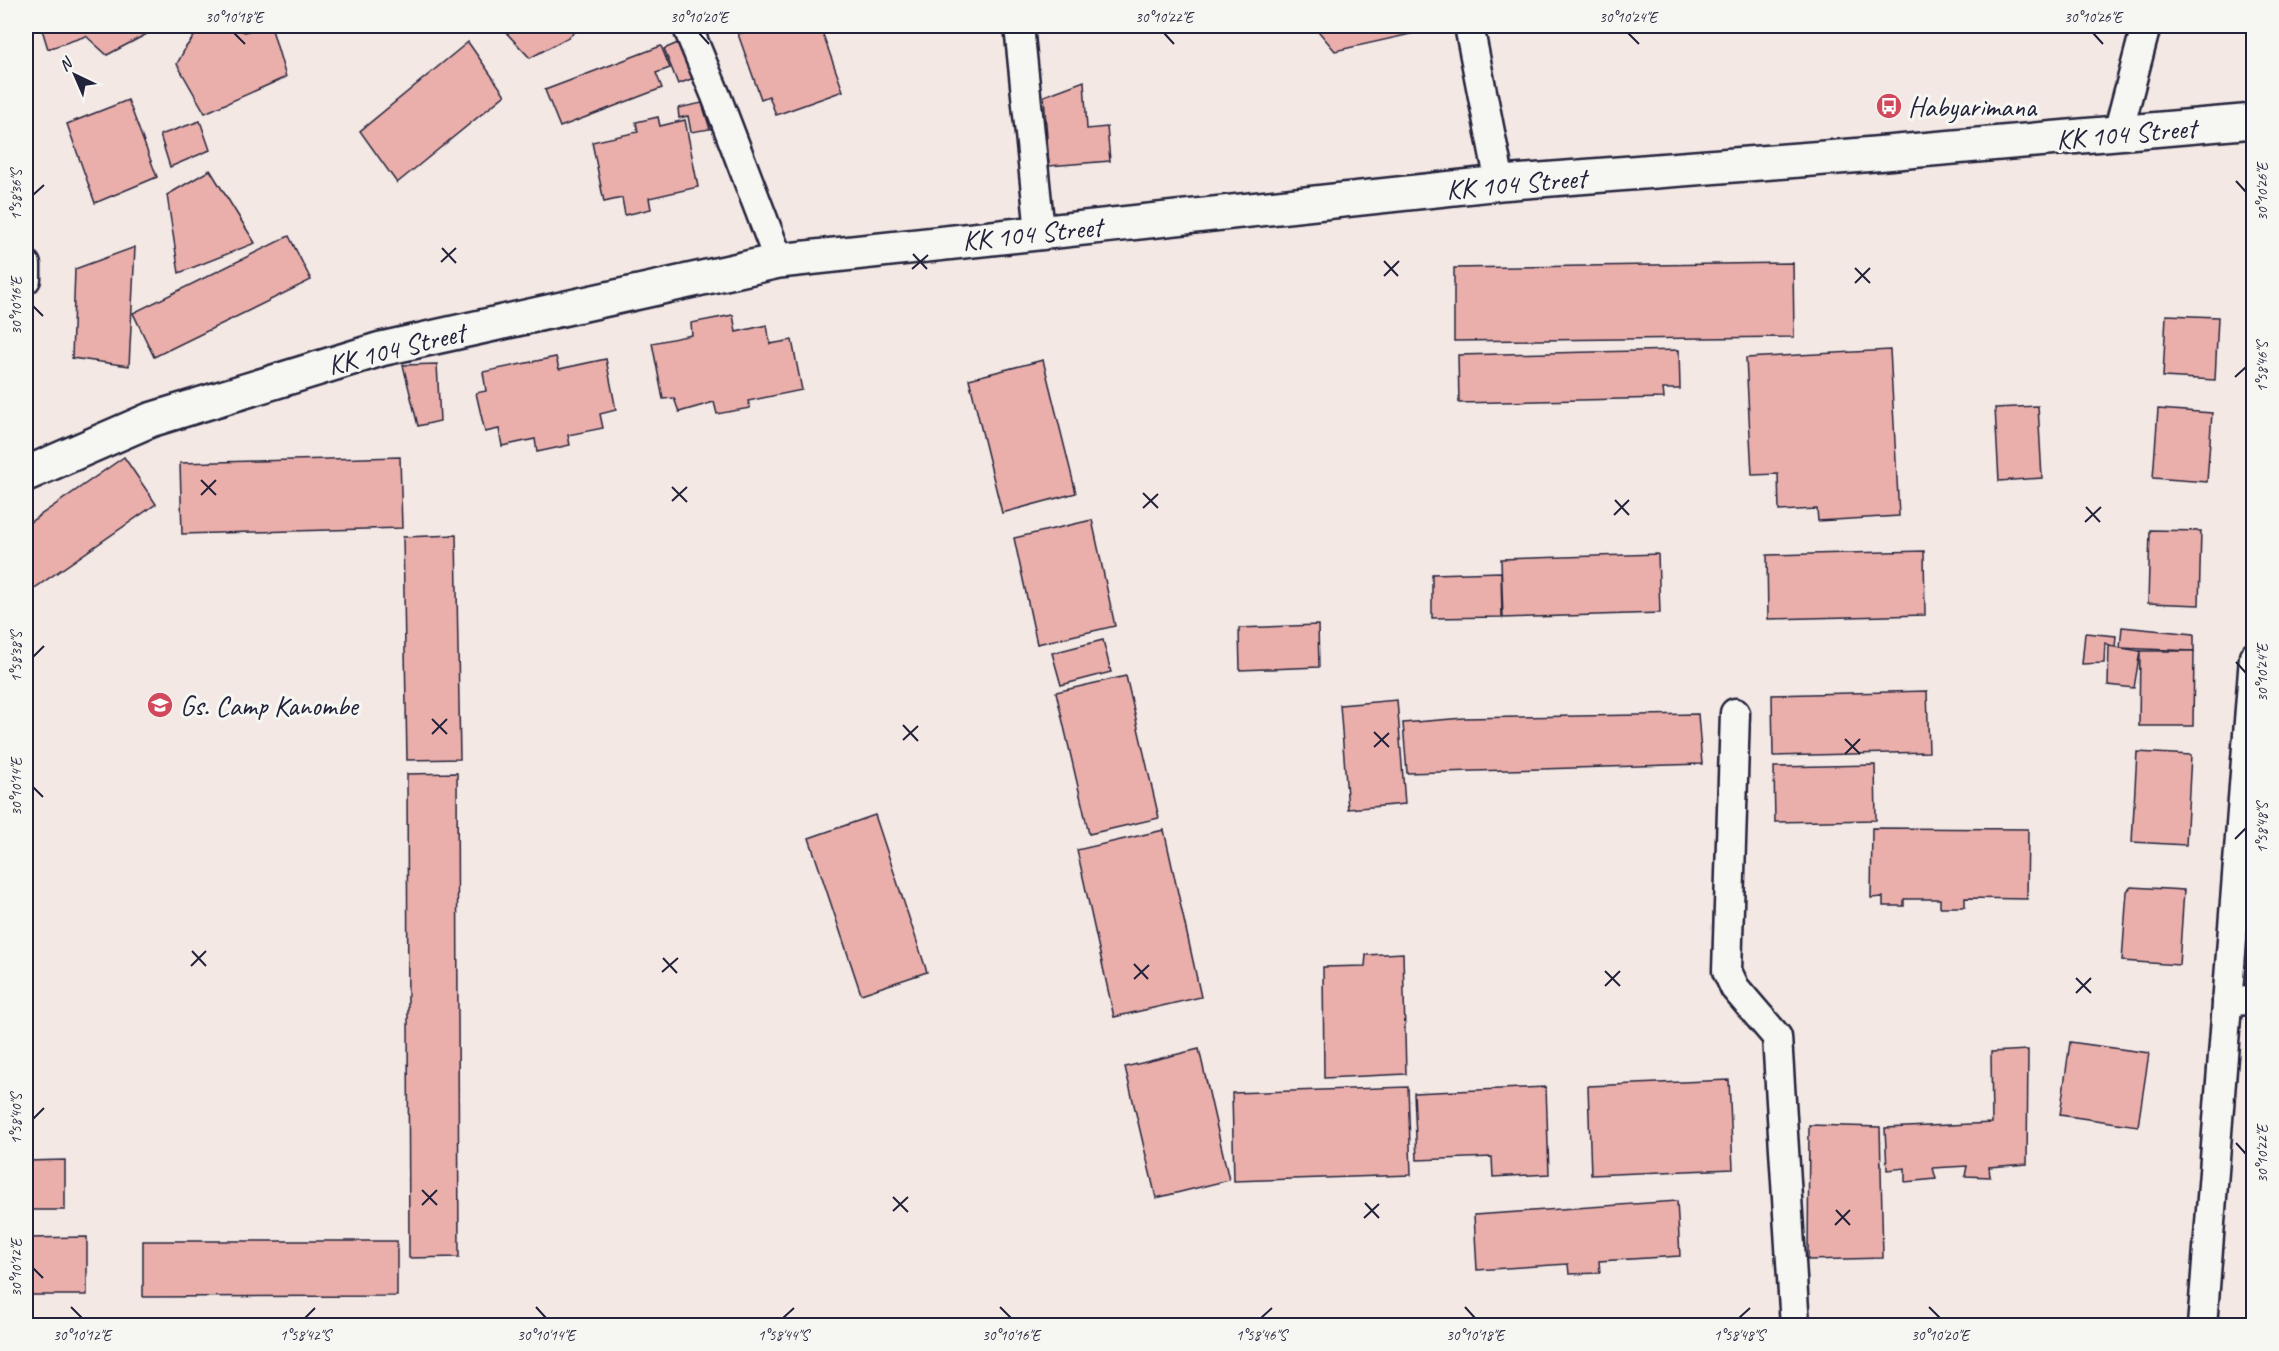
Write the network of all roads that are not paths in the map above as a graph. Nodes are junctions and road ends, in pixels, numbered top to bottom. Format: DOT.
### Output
graph roads {
  1 [pos="687,26"];
  2 [pos="1019,26"];
  3 [pos="1469,26"];
  4 [pos="2146,26"];
  5 [pos="2253,121"];
  6 [pos="2118,134"];
  7 [pos="1500,183"];
  8 [pos="1040,232"];
  9 [pos="779,261"];
  10 [pos="26,265"];
  11 [pos="26,279"];
  12 [pos="26,474"];
  13 [pos="2253,657"];
  14 [pos="1735,713"];
  15 [pos="2251,720"];
  16 [pos="2240,1000"];
  17 [pos="1795,1326"];
  18 [pos="2202,1326"];
  1 -- 9 [label="street"];
  2 -- 8 [label="street"];
  3 -- 7 [label="street"];
  4 -- 6 [label="street"];
  5 -- 6 [label="street, KK 104 Street"];
  6 -- 7 [label="street, KK 104 Street"];
  7 -- 8 [label="street, KK 104 Street"];
  8 -- 9 [label="street, KK 104 Street"];
  9 -- 12 [label="street, KK 104 Street"];
  10 -- 11 [label="street"];
  13 -- 15 [label="street"];
  14 -- 17 [label="street"];
  15 -- 16 [label="street"];
  16 -- 18 [label="street"];
}
